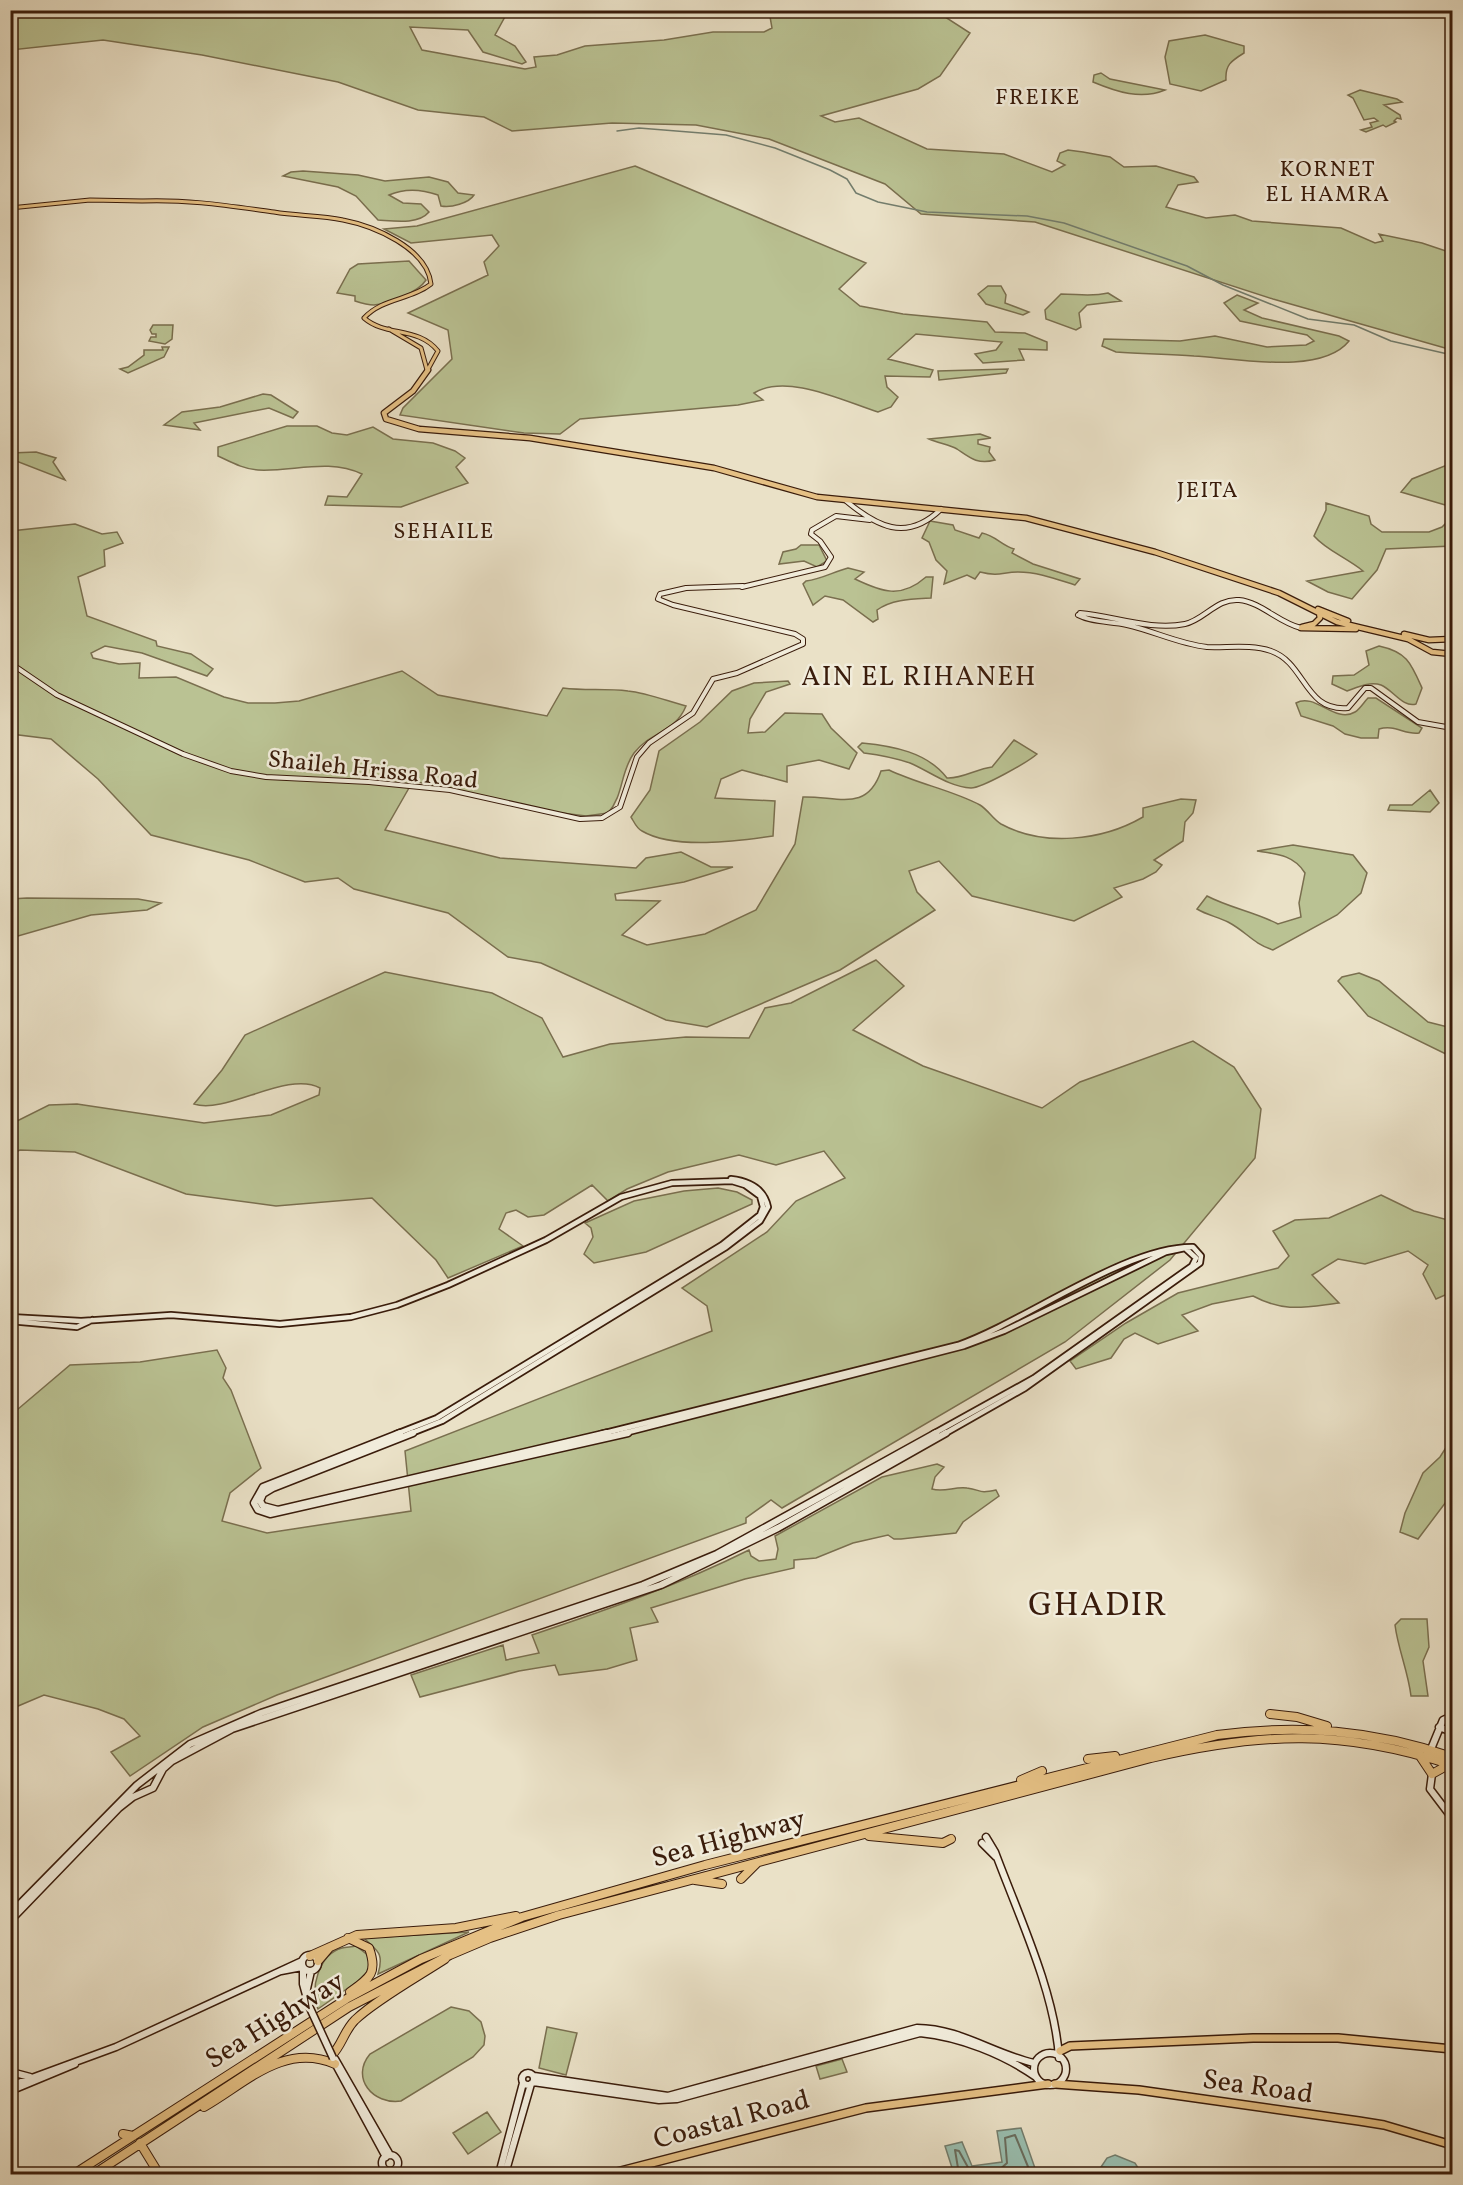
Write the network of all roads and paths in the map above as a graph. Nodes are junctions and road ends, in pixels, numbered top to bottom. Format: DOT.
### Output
graph roads {
  1 [pos="141,201"];
  2 [pos="196,205"];
  3 [pos="225,207"];
  4 [pos="10,208"];
  5 [pos="211,209"];
  6 [pos="249,209"];
  7 [pos="204,210"];
  8 [pos="383,326"];
  9 [pos="405,331"];
  10 [pos="402,336"];
  11 [pos="427,359"];
  12 [pos="435,360"];
  13 [pos="427,370"];
  14 [pos="845,500"];
  15 [pos="941,509"];
  16 [pos="870,520"];
  17 [pos="1302,604"];
  18 [pos="1319,614"];
  19 [pos="1326,618"];
  20 [pos="1341,619"];
  21 [pos="1320,620"];
  22 [pos="1301,628"];
  23 [pos="1364,629"];
  24 [pos="1452,639"];
  25 [pos="1452,654"];
  26 [pos="10,663"];
  27 [pos="1452,728"];
  28 [pos="1198,1263"];
  29 [pos="10,1319"];
  30 [pos="1270,1714"];
  31 [pos="1452,1716"];
  32 [pos="1439,1727"];
  33 [pos="1330,1728"];
  34 [pos="1452,1732"];
  35 [pos="1431,1749"];
  36 [pos="1417,1752"];
  37 [pos="1137,1754"];
  38 [pos="1088,1759"];
  39 [pos="1452,1762"];
  40 [pos="1042,1771"];
  41 [pos="1432,1774"];
  42 [pos="148,1775"];
  43 [pos="158,1779"];
  44 [pos="1006,1787"];
  45 [pos="1452,1818"];
  46 [pos="865,1835"];
  47 [pos="951,1839"];
  48 [pos="984,1840"];
  49 [pos="758,1862"];
  50 [pos="741,1879"];
  51 [pos="692,1880"];
  52 [pos="722,1884"];
  53 [pos="10,1914"];
  54 [pos="522,1917"];
  55 [pos="10,1921"];
  56 [pos="347,1938"];
  57 [pos="330,1946"];
  58 [pos="450,1955"];
  59 [pos="310,1956"];
  60 [pos="318,1961"];
  61 [pos="302,1966"];
  62 [pos="311,1971"];
  63 [pos="306,1993"];
  64 [pos="333,2007"];
  65 [pos="1452,2049"];
  66 [pos="1060,2054"];
  67 [pos="333,2059"];
  68 [pos="80,2061"];
  69 [pos="1034,2062"];
  70 [pos="1022,2064"];
  71 [pos="15,2073"];
  72 [pos="1036,2076"];
  73 [pos="33,2077"];
  74 [pos="533,2081"];
  75 [pos="523,2083"];
  76 [pos="1052,2084"];
  77 [pos="10,2086"];
  78 [pos="10,2091"];
  79 [pos="184,2115"];
  80 [pos="123,2133"];
  81 [pos="133,2136"];
  82 [pos="140,2143"];
  83 [pos="1452,2145"];
  84 [pos="388,2156"];
  85 [pos="73,2171"];
  86 [pos="394,2171"];
  87 [pos="94,2175"];
  88 [pos="159,2175"];
  89 [pos="401,2175"];
  90 [pos="499,2175"];
  91 [pos="505,2175"];
  92 [pos="609,2175"];
  1 -- 2 [label="main road"];
  1 -- 4 [label="main road"];
  1 -- 6 [label="main road"];
  2 -- 3 [label="main road"];
  2 -- 7 [label="highway"];
  3 -- 5 [label="main road"];
  3 -- 6 [label="main road"];
  6 -- 8 [label="highway"];
  8 -- 9 [label="highway"];
  8 -- 10 [label="main road"];
  9 -- 10 [label="highway"];
  9 -- 12 [label="highway"];
  10 -- 11 [label="main road"];
  11 -- 12 [label="main road"];
  11 -- 13 [label="main road"];
  12 -- 13 [label="highway"];
  13 -- 14 [label="main road"];
  14 -- 15 [label="main road"];
  14 -- 16 [label="main road"];
  15 -- 16 [label="main road"];
  15 -- 17 [label="main road"];
  16 -- 26 [label="main road, Shaileh Hrissa Road"];
  17 -- 18 [label="main road"];
  17 -- 20 [label="main road"];
  18 -- 19 [label="main road"];
  18 -- 21 [label="main road"];
  19 -- 20 [label="main road"];
  19 -- 21 [label="main road"];
  19 -- 23 [label="main road"];
  20 -- 24 [label="main road"];
  21 -- 22 [label="main road"];
  22 -- 23 [label="main road"];
  22 -- 27 [label="main road"];
  23 -- 25 [label="main road"];
  28 -- 29 [label="main road"];
  28 -- 42 [label="main road"];
  28 -- 43 [label="main road"];
  30 -- 33 [label="highway"];
  31 -- 32 [label="main road"];
  32 -- 34 [label="main road"];
  32 -- 35 [label="main road"];
  33 -- 35 [label="highway, Sea Highway"];
  33 -- 37 [label="highway, Sea Highway"];
  35 -- 39 [label="highway, Sea Highway"];
  36 -- 39 [label="highway, Sea Highway"];
  36 -- 41 [label="highway"];
  36 -- 46 [label="highway, Sea Highway"];
  37 -- 38 [label="highway"];
  37 -- 44 [label="highway, Sea Highway"];
  39 -- 41 [label="highway"];
  40 -- 44 [label="highway"];
  41 -- 45 [label="main road"];
  42 -- 43 [label="main road"];
  42 -- 53 [label="main road"];
  43 -- 55 [label="main road"];
  44 -- 54 [label="highway, Sea Highway"];
  46 -- 47 [label="highway"];
  46 -- 49 [label="highway, Sea Highway"];
  48 -- 66 [label="main road"];
  49 -- 50 [label="highway"];
  49 -- 51 [label="highway, Sea Highway"];
  51 -- 52 [label="highway"];
  51 -- 58 [label="highway, Sea Highway"];
  54 -- 56 [label="highway"];
  54 -- 64 [label="highway, Sea Highway"];
  56 -- 57 [label="highway"];
  56 -- 64 [label="highway"];
  57 -- 59 [label="highway"];
  57 -- 60 [label="highway"];
  58 -- 67 [label="highway"];
  58 -- 79 [label="highway, Sea Highway"];
  59 -- 60 [label="main road"];
  59 -- 61 [label="main road"];
  60 -- 62 [label="main road"];
  61 -- 62 [label="main road"];
  61 -- 63 [label="main road"];
  61 -- 68 [label="main road"];
  62 -- 63 [label="main road"];
  63 -- 67 [label="main road, bridge"];
  64 -- 81 [label="highway, Sea Highway"];
  65 -- 66 [label="main road, Sea Road"];
  66 -- 69 [label="main road"];
  66 -- 76 [label="main road"];
  67 -- 79 [label="highway"];
  67 -- 84 [label="main road"];
  68 -- 73 [label="main road"];
  68 -- 78 [label="main road"];
  69 -- 70 [label="main road"];
  69 -- 72 [label="main road"];
  70 -- 72 [label="main road"];
  70 -- 74 [label="main road"];
  71 -- 73 [label="main road"];
  72 -- 76 [label="main road"];
  73 -- 77 [label="main road"];
  74 -- 75 [label="main road"];
  74 -- 75 [label="main road"];
  74 -- 91 [label="main road"];
  75 -- 90 [label="main road"];
  76 -- 83 [label="main road, Sea Road"];
  76 -- 92 [label="main road, Sea Road"];
  79 -- 82 [label="highway, Sea Highway"];
  80 -- 81 [label="highway"];
  81 -- 85 [label="highway, Sea Highway"];
  82 -- 87 [label="highway, Sea Highway"];
  82 -- 88 [label="highway"];
  84 -- 86 [label="main road"];
  84 -- 86 [label="main road"];
  86 -- 89 [label="main road"];
}
